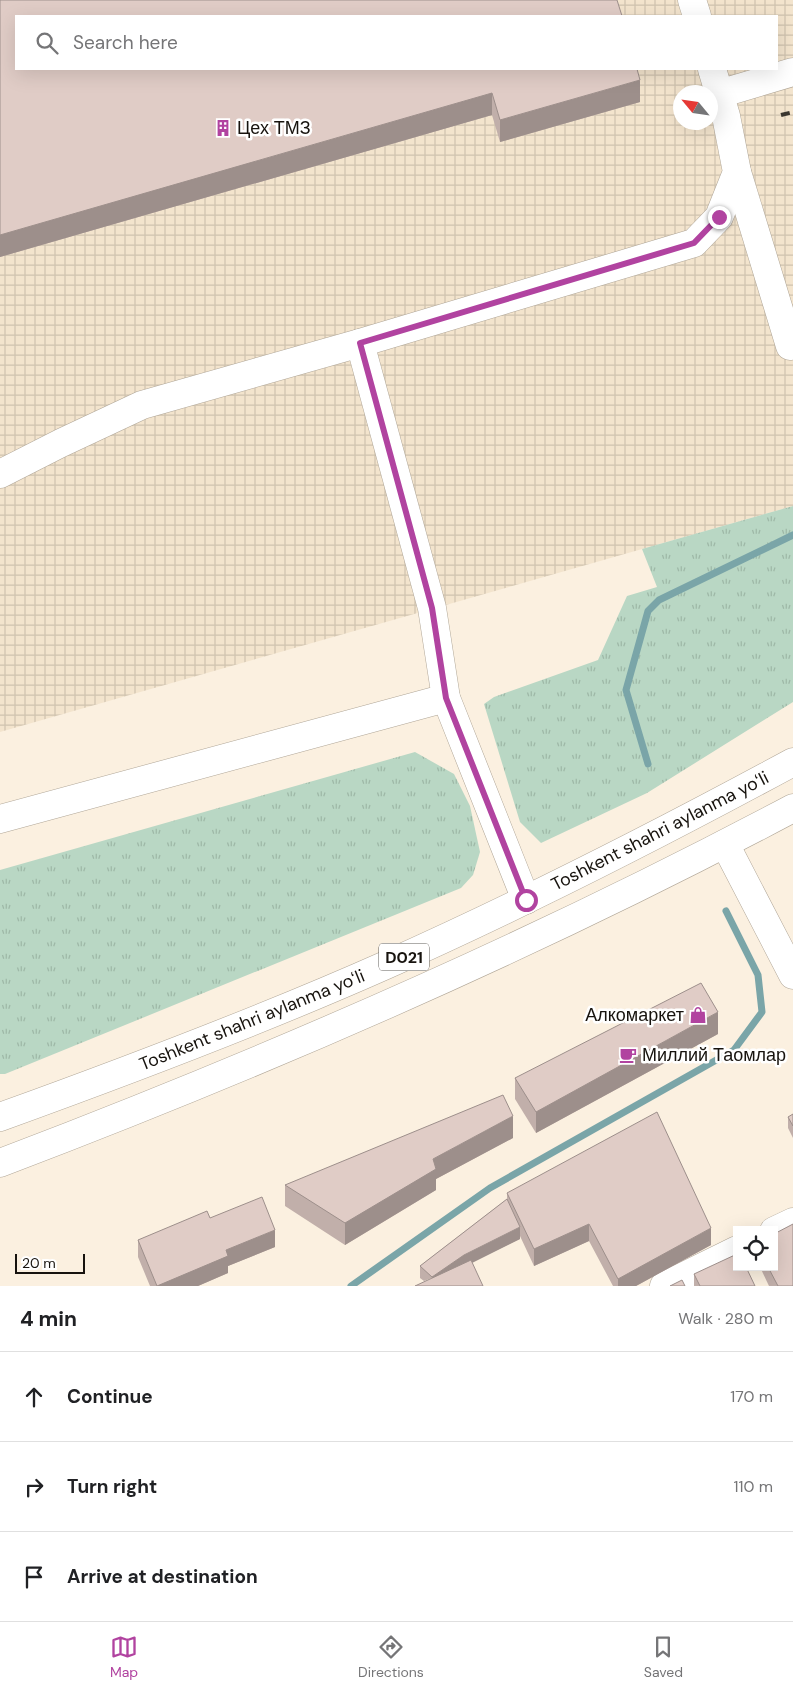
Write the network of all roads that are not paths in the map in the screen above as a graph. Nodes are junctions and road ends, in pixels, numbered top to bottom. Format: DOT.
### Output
graph roads {
  1 [pos="692,0"];
  2 [pos="697,15"];
  3 [pos="793,72"];
  4 [pos="716,81"];
  5 [pos="737,172"];
  6 [pos="360,343"];
  7 [pos="793,345"];
  8 [pos="0,474"];
  9 [pos="446,698"];
  10 [pos="793,762"];
  11 [pos="793,808"];
  12 [pos="0,819"];
  13 [pos="724,844"];
  14 [pos="526,900"];
  15 [pos="542,934"];
  16 [pos="786,946"];
  17 [pos="793,975"];
  18 [pos="0,1117"];
  19 [pos="0,1163"];
  20 [pos="793,1222"];
  21 [pos="778,1229"];
  22 [pos="733,1252"];
  23 [pos="664,1286"];
  1 -- 2 [label="main road"];
  3 -- 4 [label="main road"];
  4 -- 5 [label="main road"];
  5 -- 6 [label="main road"];
  5 -- 7 [label="main road"];
  6 -- 8 [label="main road"];
  6 -- 9 [label="main road"];
  9 -- 12 [label="main road"];
  9 -- 14 [label="main road"];
  10 -- 14 [label="main road, Toshkent shahri aylanma yoʻli / D021"];
  11 -- 13 [label="main road, Toshkent shahri aylanma yoʻli / D021"];
  13 -- 15 [label="main road, Toshkent shahri aylanma yoʻli / D021"];
  13 -- 16 [label="main road"];
  14 -- 15 [label="main road"];
  14 -- 18 [label="main road, Toshkent shahri aylanma yoʻli / D021"];
  15 -- 19 [label="main road, Toshkent shahri aylanma yoʻli / D021"];
  16 -- 17 [label="main road"];
  20 -- 21 [label="main road"];
  22 -- 23 [label="main road"];
}
